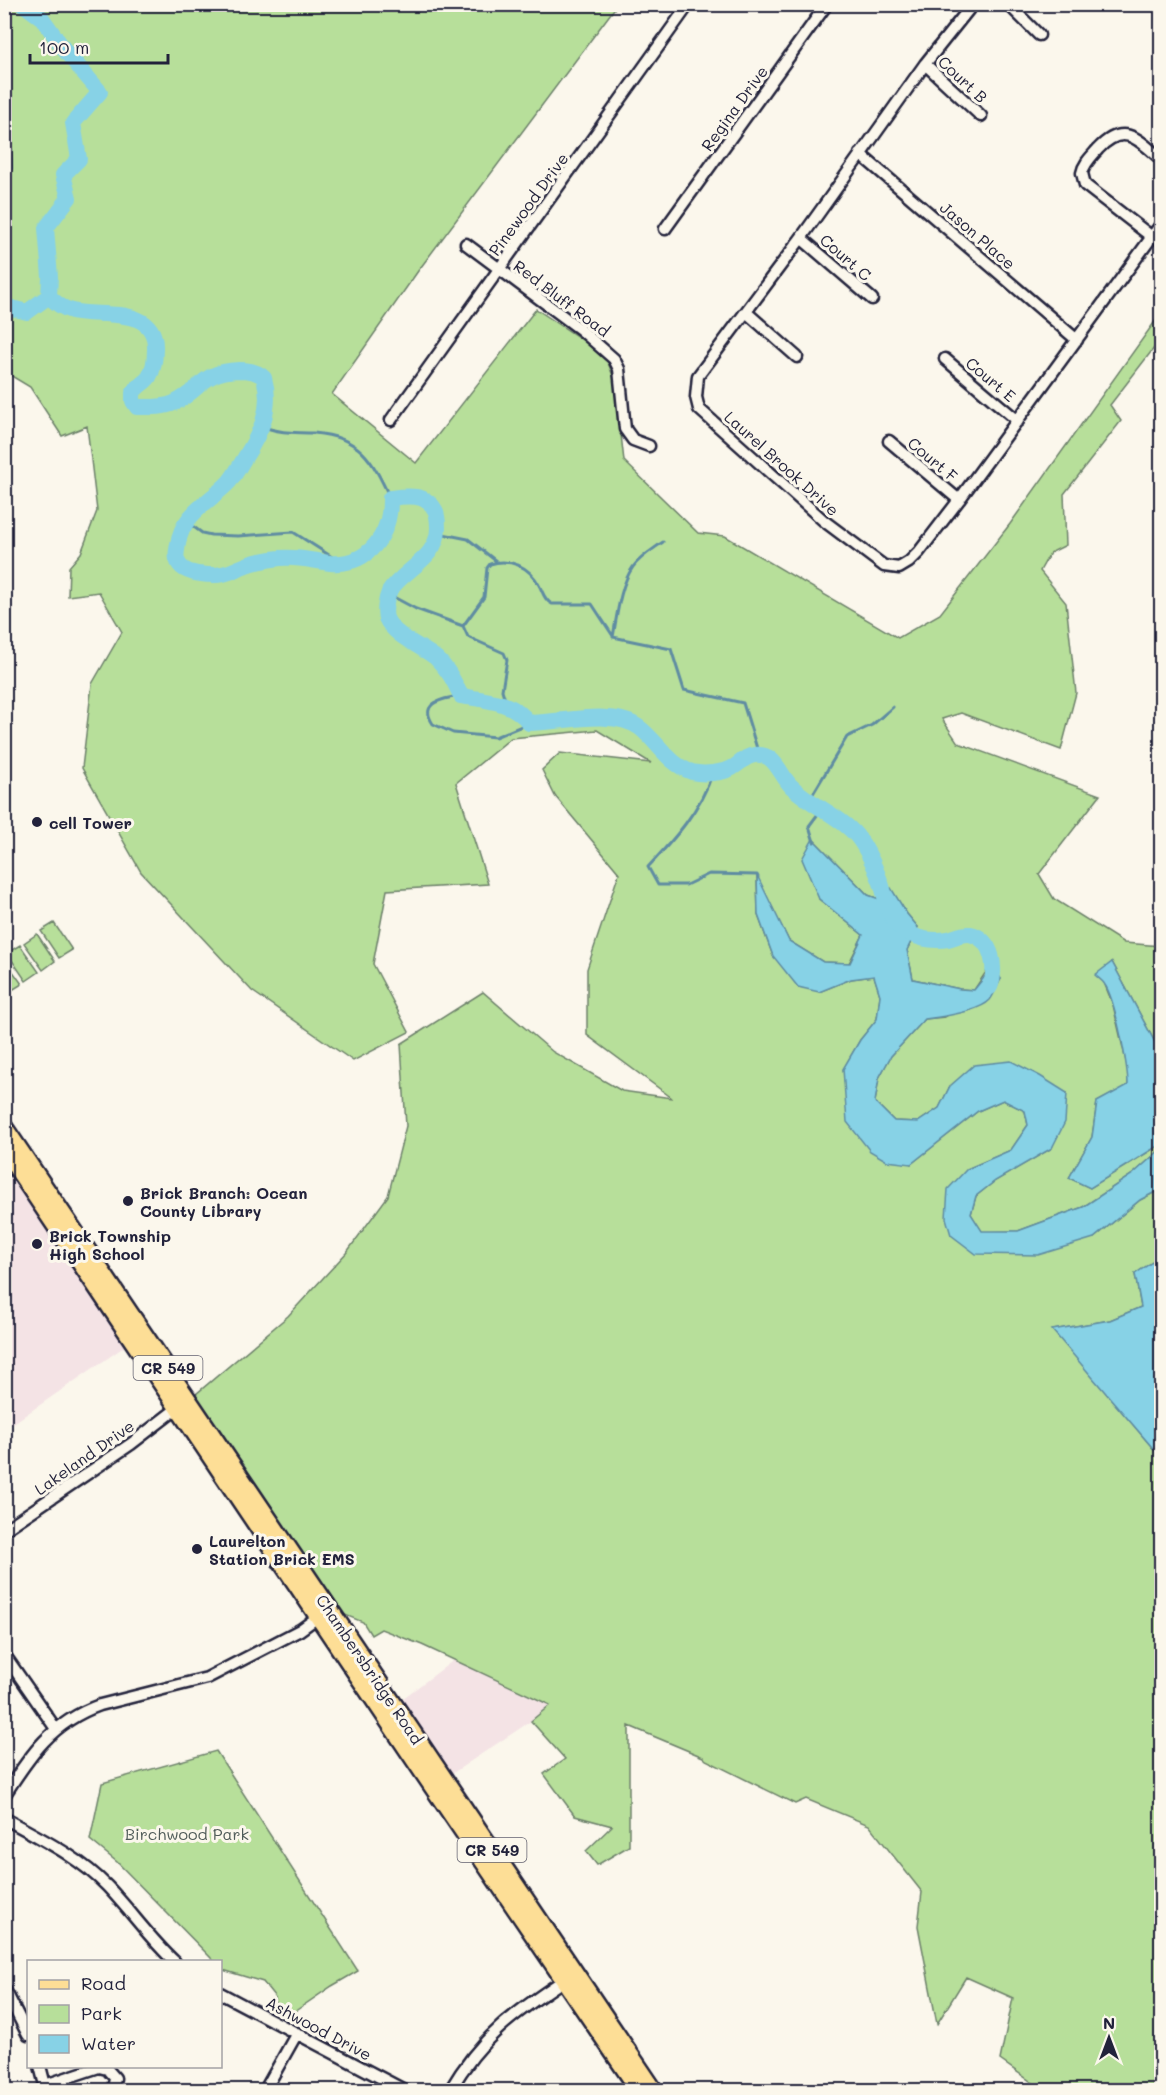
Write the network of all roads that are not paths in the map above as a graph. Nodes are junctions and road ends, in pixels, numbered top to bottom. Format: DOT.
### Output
graph roads {
  1 [pos="690,4"];
  2 [pos="827,4"];
  3 [pos="973,4"];
  4 [pos="1008,4"];
  5 [pos="1040,35"];
  6 [pos="925,64"];
  7 [pos="981,116"];
  8 [pos="860,154"];
  9 [pos="1161,160"];
  10 [pos="1161,223"];
  11 [pos="665,229"];
  12 [pos="1152,237"];
  13 [pos="801,238"];
  14 [pos="466,244"];
  15 [pos="499,269"];
  16 [pos="872,299"];
  17 [pos="746,312"];
  18 [pos="1077,340"];
  19 [pos="797,357"];
  20 [pos="945,359"];
  21 [pos="391,420"];
  22 [pos="1018,421"];
  23 [pos="889,441"];
  24 [pos="649,446"];
  25 [pos="959,500"];
  26 [pos="4,1127"];
  27 [pos="4,1149"];
  28 [pos="179,1407"];
  29 [pos="4,1530"];
  30 [pos="325,1613"];
  31 [pos="4,1654"];
  32 [pos="56,1729"];
  33 [pos="4,1796"];
  34 [pos="4,1818"];
  35 [pos="173,1960"];
  36 [pos="564,1980"];
  37 [pos="4,1988"];
  38 [pos="222,1994"];
  39 [pos="27,2033"];
  40 [pos="297,2034"];
  41 [pos="40,2068"];
  42 [pos="96,2068"];
  43 [pos="103,2068"];
  44 [pos="46,2088"];
  45 [pos="113,2091"];
  46 [pos="265,2091"];
  47 [pos="404,2091"];
  48 [pos="450,2091"];
  49 [pos="639,2091"];
  50 [pos="654,2091"];
  1 -- 15 [label="street, Pinewood Drive"];
  2 -- 11 [label="street, Regina Drive"];
  3 -- 6 [label="street, Laurel Brook Drive"];
  4 -- 5 [label="street"];
  6 -- 7 [label="street, Court B"];
  6 -- 8 [label="street, Laurel Brook Drive"];
  8 -- 13 [label="street, Laurel Brook Drive"];
  8 -- 18 [label="street, Jason Place"];
  9 -- 12 [label="street"];
  10 -- 12 [label="street, Laurel Brook Drive"];
  12 -- 18 [label="street, Laurel Brook Drive"];
  13 -- 16 [label="street, Court C"];
  13 -- 17 [label="street, Laurel Brook Drive"];
  14 -- 15 [label="street, Red Bluff Road"];
  15 -- 21 [label="street, Pinewood Drive"];
  15 -- 24 [label="street, Red Bluff Road"];
  17 -- 19 [label="street"];
  17 -- 25 [label="street, Laurel Brook Drive"];
  18 -- 22 [label="street, Laurel Brook Drive"];
  20 -- 22 [label="street, Court E"];
  22 -- 25 [label="street, Laurel Brook Drive"];
  23 -- 25 [label="street, Court F"];
  26 -- 30 [label="main road, Chambersbridge Road / CR 549"];
  27 -- 28 [label="main road, Chambersbridge Road / CR 549"];
  28 -- 29 [label="street, Lakeland Drive"];
  28 -- 30 [label="main road, Chambersbridge Road / CR 549"];
  30 -- 32 [label="street"];
  30 -- 36 [label="main road, Chambersbridge Road / CR 549"];
  30 -- 50 [label="main road, Chambersbridge Road / CR 549"];
  31 -- 32 [label="street"];
  32 -- 33 [label="street"];
  34 -- 35 [label="street"];
  36 -- 48 [label="street"];
  36 -- 49 [label="main road, Chambersbridge Road / CR 549"];
  37 -- 39 [label="street"];
  38 -- 40 [label="street, Ashwood Drive"];
  40 -- 46 [label="street"];
  40 -- 47 [label="street, Ashwood Drive"];
  41 -- 44 [label="street"];
  42 -- 44 [label="street"];
  43 -- 45 [label="street"];
}
